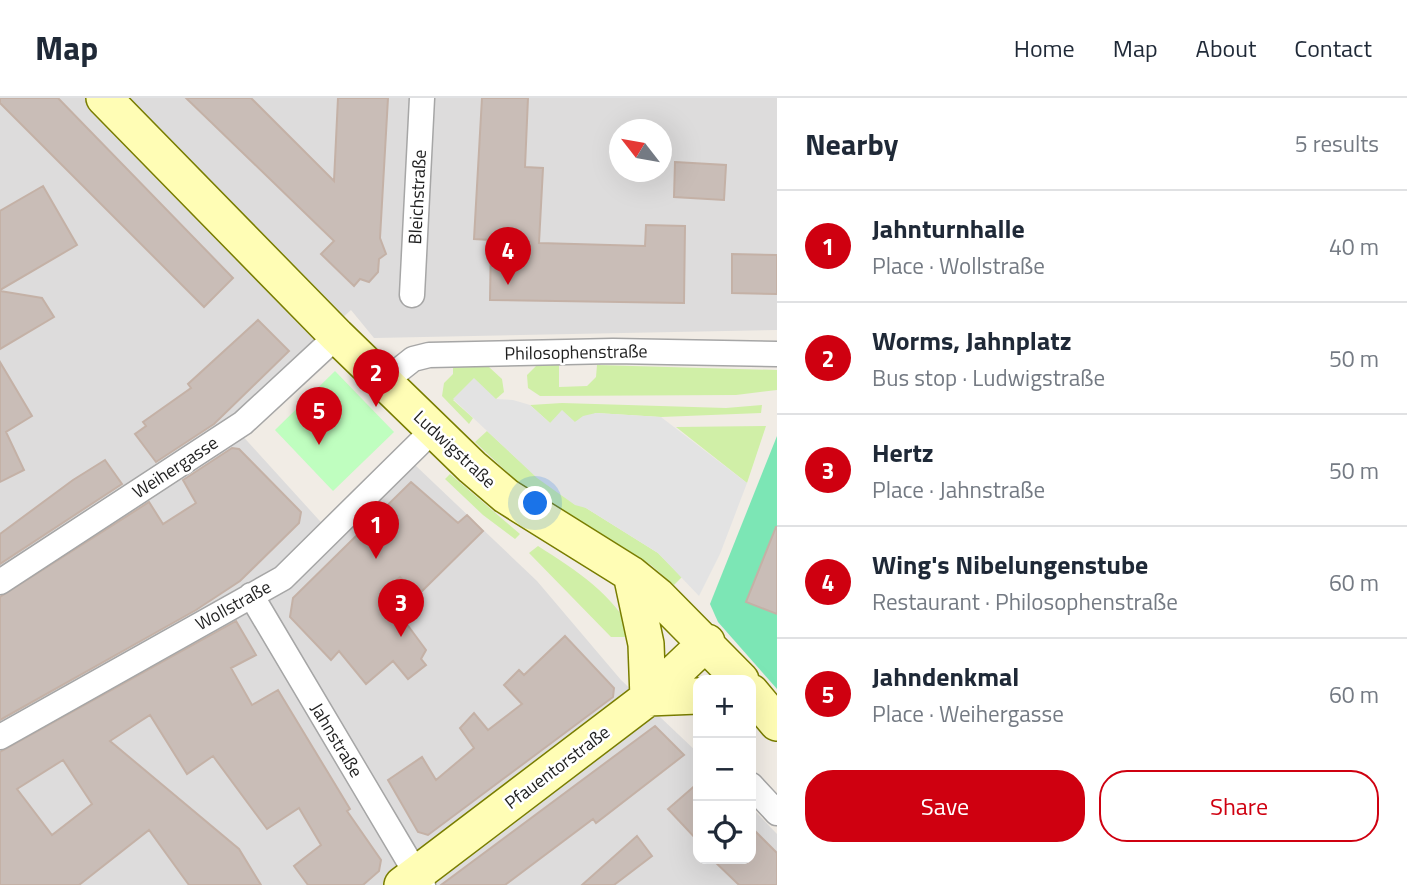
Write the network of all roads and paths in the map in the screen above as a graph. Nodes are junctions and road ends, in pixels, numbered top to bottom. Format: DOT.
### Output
graph roads {
  1 [pos="104,98"];
  2 [pos="422,98"];
  3 [pos="412,295"];
  4 [pos="337,336"];
  5 [pos="777,354"];
  6 [pos="384,382"];
  7 [pos="433,430"];
  8 [pos="631,574"];
  9 [pos="0,582"];
  10 [pos="251,595"];
  11 [pos="707,642"];
  12 [pos="737,675"];
  13 [pos="693,696"];
  14 [pos="648,698"];
  15 [pos="756,698"];
  16 [pos="756,718"];
  17 [pos="777,723"];
  18 [pos="777,731"];
  19 [pos="0,737"];
  20 [pos="756,790"];
  21 [pos="777,813"];
  22 [pos="414,881"];
  1 -- 4 [label="main road, Ludwigstraße"];
  2 -- 3 [label="street, Bleichstraße"];
  4 -- 6 [label="main road, Ludwigstraße"];
  4 -- 9 [label="street, Weihergasse"];
  5 -- 6 [label="street, Philosophenstraße"];
  6 -- 7 [label="main road, Ludwigstraße"];
  7 -- 8 [label="main road, Ludwigstraße"];
  7 -- 10 [label="street, Wollstraße"];
  8 -- 11 [label="main road, Ludwigstraße"];
  8 -- 14 [label="main road"];
  10 -- 19 [label="street, Wollstraße"];
  10 -- 22 [label="street, Jahnstraße"];
  11 -- 12 [label="main road, Ludwigstraße"];
  11 -- 14 [label="main road, Pfauentorstraße"];
  13 -- 14 [label="main road"];
  14 -- 22 [label="main road, Pfauentorstraße"];
  15 -- 17 [label="main road"];
  16 -- 18 [label="main road"];
  20 -- 21 [label="street"];
}
